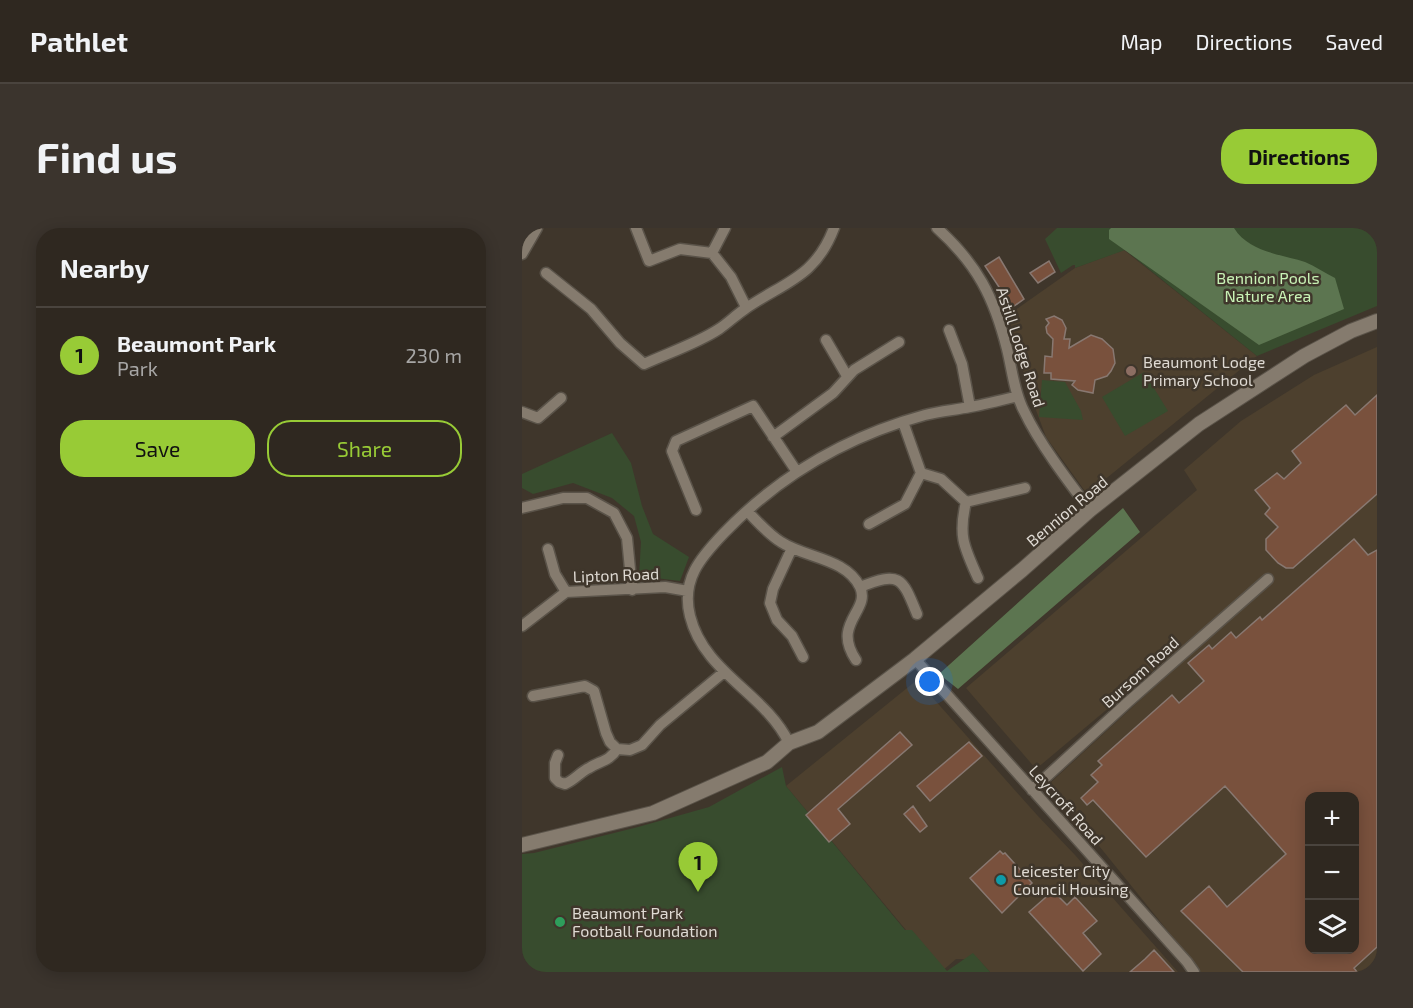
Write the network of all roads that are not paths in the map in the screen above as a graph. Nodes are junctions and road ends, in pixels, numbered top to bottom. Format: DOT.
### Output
graph roads {
  1 [pos="537,228"];
  2 [pos="636,228"];
  3 [pos="725,228"];
  4 [pos="834,228"];
  5 [pos="937,228"];
  6 [pos="712,252"];
  7 [pos="522,254"];
  8 [pos="546,273"];
  9 [pos="746,307"];
  10 [pos="1377,321"];
  11 [pos="949,330"];
  12 [pos="826,340"];
  13 [pos="899,342"];
  14 [pos="847,376"];
  15 [pos="1018,396"];
  16 [pos="561,398"];
  17 [pos="970,407"];
  18 [pos="522,412"];
  19 [pos="903,422"];
  20 [pos="773,437"];
  21 [pos="797,472"];
  22 [pos="921,473"];
  23 [pos="1025,488"];
  24 [pos="966,502"];
  25 [pos="522,508"];
  26 [pos="696,510"];
  27 [pos="1090,510"];
  28 [pos="747,511"];
  29 [pos="869,524"];
  30 [pos="792,548"];
  31 [pos="548,549"];
  32 [pos="978,578"];
  33 [pos="1269,579"];
  34 [pos="860,587"];
  35 [pos="632,590"];
  36 [pos="688,591"];
  37 [pos="566,592"];
  38 [pos="917,614"];
  39 [pos="522,626"];
  40 [pos="803,657"];
  41 [pos="915,659"];
  42 [pos="856,660"];
  43 [pos="724,672"];
  44 [pos="533,696"];
  45 [pos="789,743"];
  46 [pos="616,749"];
  47 [pos="558,755"];
  48 [pos="1032,790"];
  49 [pos="522,845"];
  50 [pos="1194,972"];
  1 -- 7 [label="street"];
  2 -- 6 [label="street"];
  3 -- 6 [label="street"];
  4 -- 9 [label="street"];
  5 -- 15 [label="street, Astill Lodge Road"];
  6 -- 9 [label="street"];
  8 -- 9 [label="street"];
  10 -- 27 [label="street, Bennion Road"];
  11 -- 17 [label="street"];
  12 -- 14 [label="street"];
  13 -- 14 [label="street"];
  14 -- 20 [label="street"];
  15 -- 17 [label="street"];
  15 -- 27 [label="street, Astill Lodge Road"];
  16 -- 18 [label="street"];
  17 -- 19 [label="street"];
  19 -- 21 [label="street"];
  19 -- 22 [label="street"];
  20 -- 21 [label="street"];
  20 -- 26 [label="street"];
  21 -- 28 [label="street"];
  22 -- 24 [label="street"];
  22 -- 29 [label="street"];
  23 -- 24 [label="street"];
  24 -- 32 [label="street"];
  25 -- 35 [label="street"];
  27 -- 41 [label="street, Bennion Road"];
  28 -- 30 [label="street"];
  28 -- 36 [label="street"];
  30 -- 34 [label="street"];
  30 -- 40 [label="street"];
  31 -- 37 [label="street"];
  33 -- 48 [label="street, Bursom Road"];
  34 -- 38 [label="street"];
  34 -- 42 [label="street"];
  35 -- 36 [label="street, Lipton Road"];
  35 -- 37 [label="street, Lipton Road"];
  36 -- 43 [label="street"];
  37 -- 39 [label="street, Lipton Road"];
  41 -- 45 [label="street, Bennion Road"];
  41 -- 48 [label="street, Leycroft Road"];
  43 -- 45 [label="street"];
  43 -- 46 [label="street"];
  44 -- 46 [label="street"];
  45 -- 49 [label="street"];
  46 -- 47 [label="street"];
  48 -- 50 [label="street, Leycroft Road"];
}
